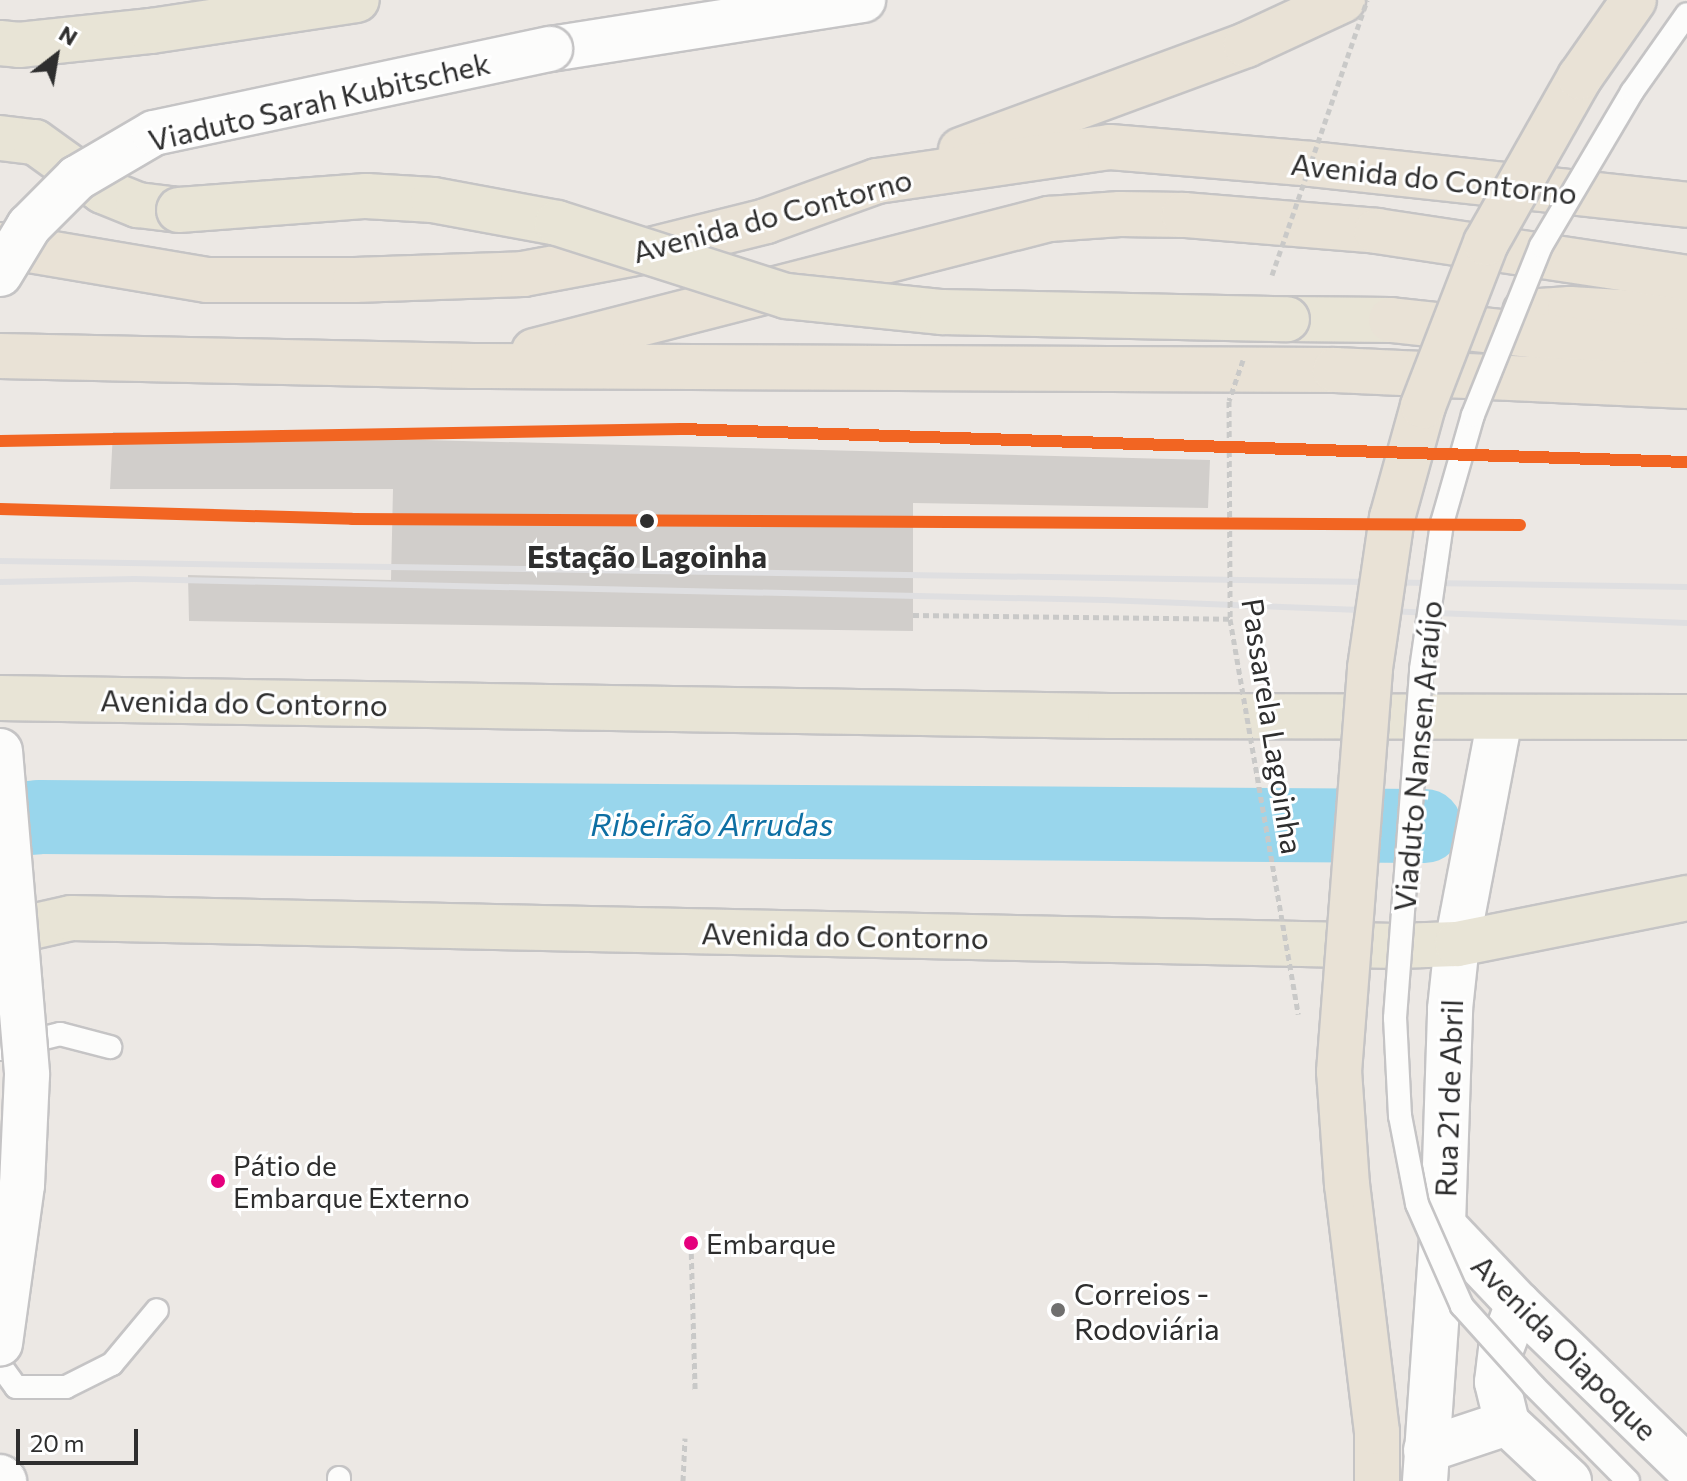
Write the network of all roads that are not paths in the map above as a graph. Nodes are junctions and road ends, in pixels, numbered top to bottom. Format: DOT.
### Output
graph roads {
  1 [pos="357,0"];
  2 [pos="863,0"];
  3 [pos="1343,0"];
  4 [pos="1634,0"];
  5 [pos="1687,14"];
  6 [pos="0,43"];
  7 [pos="0,138"];
  8 [pos="877,181"];
  9 [pos="1680,202"];
  10 [pos="0,245"];
  11 [pos="0,274"];
  12 [pos="1687,278"];
  13 [pos="1687,316"];
  14 [pos="1391,320"];
  15 [pos="1687,352"];
  16 [pos="0,356"];
  17 [pos="473,366"];
  18 [pos="1687,386"];
  19 [pos="0,698"];
  20 [pos="1687,717"];
  21 [pos="1500,718"];
  22 [pos="0,751"];
  23 [pos="1680,901"];
  24 [pos="0,934"];
  25 [pos="1457,944"];
  26 [pos="110,1047"];
  27 [pos="0,1049"];
  28 [pos="1443,1225"];
  29 [pos="1518,1304"];
  30 [pos="157,1310"];
  31 [pos="0,1343"];
  32 [pos="0,1365"];
  33 [pos="1507,1423"];
  34 [pos="1687,1468"];
  35 [pos="1417,1471"];
  36 [pos="1377,1481"];
  37 [pos="1569,1481"];
  38 [pos="1628,1481"];
  1 -- 6 [label="main road"];
  2 -- 11 [label="main road, Viaduto Sarah Kubitschek, bridge"];
  3 -- 8 [label="highway"];
  4 -- 36 [label="highway, bridge"];
  5 -- 38 [label="lane, Viaduto Nansen Araújo, bridge"];
  7 -- 14 [label="main road, bridge"];
  8 -- 9 [label="highway, Avenida do Contorno"];
  8 -- 10 [label="highway, Avenida do Contorno"];
  12 -- 17 [label="highway, Avenida do Contorno"];
  13 -- 14 [label="highway"];
  14 -- 15 [label="highway"];
  16 -- 17 [label="highway, Avenida do Contorno"];
  17 -- 18 [label="highway, Avenida do Contorno"];
  19 -- 21 [label="main road, Avenida do Contorno"];
  20 -- 21 [label="main road, Avenida do Contorno"];
  21 -- 25 [label="main road, Rua 21 de Abril"];
  22 -- 31 [label="main road, bridge"];
  23 -- 25 [label="main road, Avenida do Contorno"];
  24 -- 25 [label="main road, Avenida do Contorno"];
  25 -- 28 [label="main road, Rua 21 de Abril"];
  26 -- 27 [label="lane"];
  28 -- 29 [label="main road, Avenida Oiapoque"];
  28 -- 35 [label="main road, Rua 21 de Abril"];
  29 -- 33 [label="main road"];
  29 -- 34 [label="main road, Avenida Oiapoque"];
  30 -- 32 [label="lane"];
  33 -- 35 [label="main road"];
  33 -- 37 [label="main road"];
}
